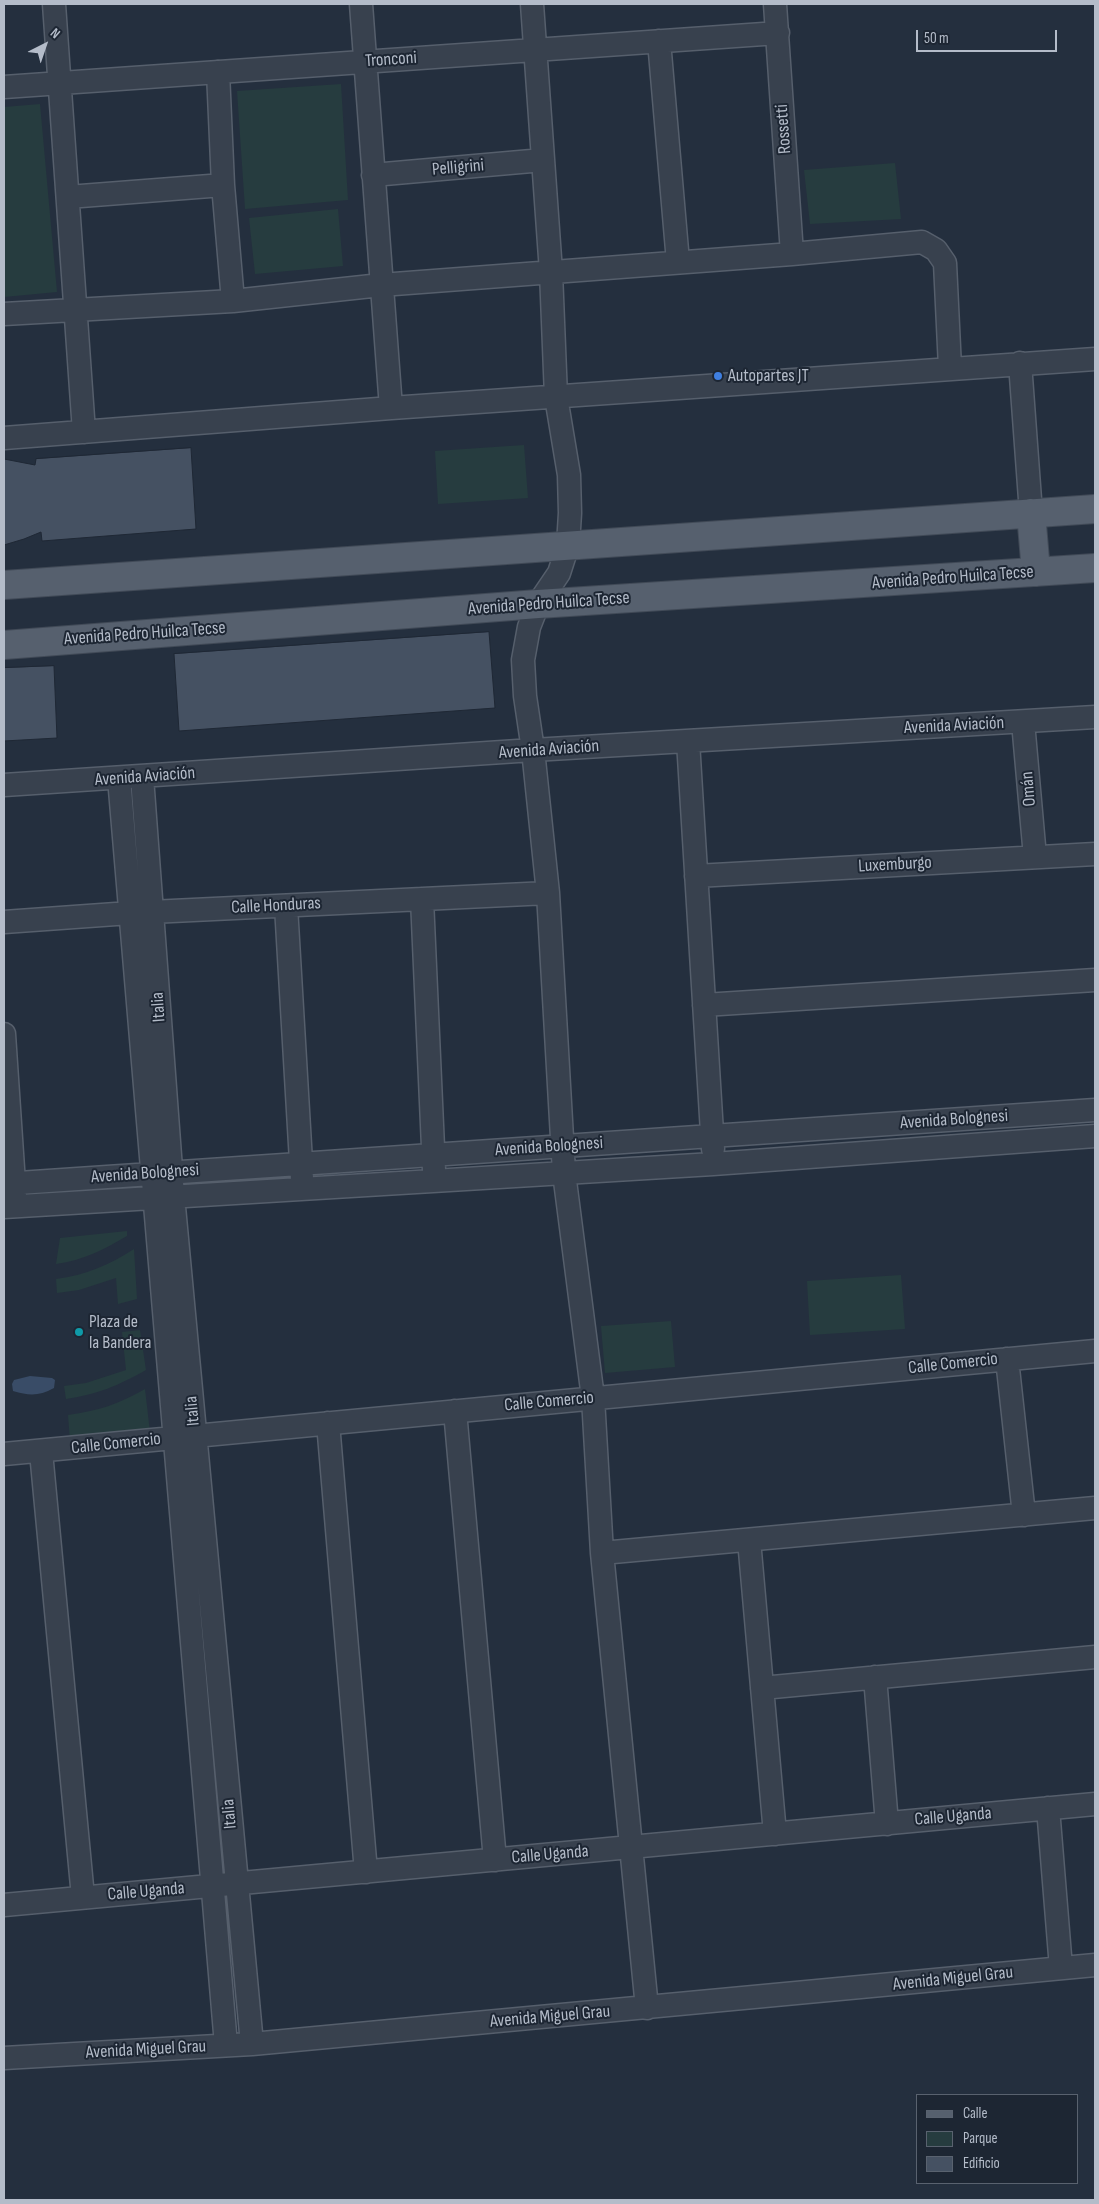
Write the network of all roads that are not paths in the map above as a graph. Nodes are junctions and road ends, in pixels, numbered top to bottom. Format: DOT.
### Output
graph roads {
  1 [pos="54,4"];
  2 [pos="361,4"];
  3 [pos="532,4"];
  4 [pos="775,4"];
  5 [pos="778,32"];
  6 [pos="659,41"];
  7 [pos="535,50"];
  8 [pos="365,62"];
  9 [pos="218,72"];
  10 [pos="60,83"];
  11 [pos="4,87"];
  12 [pos="543,160"];
  13 [pos="373,175"];
  14 [pos="223,185"];
  15 [pos="68,196"];
  16 [pos="792,254"];
  17 [pos="678,262"];
  18 [pos="551,272"];
  19 [pos="381,285"];
  20 [pos="233,301"];
  21 [pos="76,308"];
  22 [pos="4,314"];
  23 [pos="1095,358"];
  24 [pos="1020,363"];
  25 [pos="950,368"];
  26 [pos="556,397"];
  27 [pos="391,408"];
  28 [pos="84,432"];
  29 [pos="4,438"];
  30 [pos="1095,508"];
  31 [pos="1031,513"];
  32 [pos="568,545"];
  33 [pos="1095,568"];
  34 [pos="1036,572"];
  35 [pos="4,584"];
  36 [pos="538,604"];
  37 [pos="4,645"];
  38 [pos="1095,718"];
  39 [pos="1023,722"];
  40 [pos="688,741"];
  41 [pos="533,750"];
  42 [pos="142,777"];
  43 [pos="119,778"];
  44 [pos="4,785"];
  45 [pos="1095,854"];
  46 [pos="1035,857"];
  47 [pos="696,876"];
  48 [pos="548,893"];
  49 [pos="422,899"];
  50 [pos="286,906"];
  51 [pos="141,912"];
  52 [pos="4,922"];
  53 [pos="1095,980"];
  54 [pos="704,1005"];
  55 [pos="4,1034"];
  56 [pos="1095,1110"];
  57 [pos="712,1136"];
  58 [pos="1095,1136"];
  59 [pos="562,1146"];
  60 [pos="433,1155"];
  61 [pos="301,1164"];
  62 [pos="714,1164"];
  63 [pos="162,1173"];
  64 [pos="564,1173"];
  65 [pos="434,1181"];
  66 [pos="9,1183"];
  67 [pos="302,1188"];
  68 [pos="164,1196"];
  69 [pos="10,1206"];
  70 [pos="1095,1351"];
  71 [pos="1007,1358"];
  72 [pos="593,1398"];
  73 [pos="454,1411"];
  74 [pos="328,1422"];
  75 [pos="185,1437"];
  76 [pos="41,1452"];
  77 [pos="4,1454"];
  78 [pos="1095,1508"];
  79 [pos="1024,1515"];
  80 [pos="749,1540"];
  81 [pos="602,1553"];
  82 [pos="1095,1657"];
  83 [pos="875,1677"];
  84 [pos="762,1688"];
  85 [pos="1095,1804"];
  86 [pos="1048,1808"];
  87 [pos="887,1824"];
  88 [pos="775,1834"];
  89 [pos="632,1848"];
  90 [pos="495,1860"];
  91 [pos="366,1872"];
  92 [pos="236,1884"];
  93 [pos="213,1886"];
  94 [pos="83,1898"];
  95 [pos="4,1905"];
  96 [pos="1095,1965"];
  97 [pos="1061,1968"];
  98 [pos="647,2008"];
  99 [pos="252,2044"];
  100 [pos="226,2045"];
  101 [pos="4,2058"];
  1 -- 10 [label="street"];
  2 -- 8 [label="street"];
  3 -- 7 [label="street"];
  4 -- 5 [label="street, Rossetti"];
  5 -- 6 [label="street, Tronconi"];
  5 -- 16 [label="street, Rossetti"];
  6 -- 7 [label="street, Tronconi"];
  6 -- 17 [label="street"];
  7 -- 8 [label="street, Tronconi"];
  7 -- 12 [label="street"];
  8 -- 9 [label="street, Tronconi"];
  8 -- 13 [label="street"];
  9 -- 10 [label="street, Tronconi"];
  9 -- 14 [label="street"];
  10 -- 11 [label="street, Tronconi"];
  10 -- 15 [label="street"];
  12 -- 13 [label="street, Pelligrini"];
  12 -- 18 [label="street"];
  13 -- 19 [label="street"];
  14 -- 15 [label="street"];
  14 -- 20 [label="street"];
  15 -- 21 [label="street"];
  16 -- 17 [label="street"];
  16 -- 25 [label="street"];
  17 -- 18 [label="street"];
  18 -- 19 [label="street"];
  18 -- 26 [label="street"];
  19 -- 20 [label="street"];
  19 -- 27 [label="street"];
  20 -- 21 [label="street"];
  21 -- 22 [label="street"];
  21 -- 28 [label="street"];
  23 -- 24 [label="street"];
  24 -- 25 [label="street"];
  24 -- 31 [label="street"];
  25 -- 26 [label="street"];
  26 -- 27 [label="street"];
  26 -- 32 [label="street"];
  27 -- 28 [label="street"];
  28 -- 29 [label="street"];
  30 -- 31 [label="main road"];
  31 -- 32 [label="main road"];
  31 -- 34 [label="main road"];
  32 -- 35 [label="main road"];
  32 -- 36 [label="street"];
  33 -- 34 [label="main road, Avenida Pedro Huilca Tecse"];
  34 -- 36 [label="main road, Avenida Pedro Huilca Tecse"];
  36 -- 37 [label="main road, Avenida Pedro Huilca Tecse"];
  36 -- 41 [label="street"];
  38 -- 39 [label="street, Avenida Aviación"];
  39 -- 40 [label="street, Avenida Aviación"];
  39 -- 46 [label="street, Omán"];
  40 -- 41 [label="street, Avenida Aviación"];
  40 -- 47 [label="street"];
  41 -- 42 [label="street, Avenida Aviación"];
  41 -- 48 [label="street"];
  42 -- 43 [label="street, Avenida Aviación"];
  42 -- 51 [label="street, Italia"];
  43 -- 44 [label="street, Avenida Aviación"];
  43 -- 51 [label="street"];
  45 -- 46 [label="street, Luxemburgo"];
  46 -- 47 [label="street, Luxemburgo"];
  47 -- 54 [label="street"];
  48 -- 49 [label="street, Calle Honduras"];
  48 -- 59 [label="street"];
  49 -- 50 [label="street, Calle Honduras"];
  49 -- 60 [label="street"];
  50 -- 51 [label="street, Calle Honduras"];
  50 -- 61 [label="street"];
  51 -- 52 [label="street, Calle Honduras"];
  51 -- 63 [label="street, Italia"];
  53 -- 54 [label="street"];
  54 -- 57 [label="street"];
  55 -- 66 [label="street"];
  56 -- 57 [label="street, Avenida Bolognesi"];
  57 -- 59 [label="street, Avenida Bolognesi"];
  57 -- 62 [label="street"];
  58 -- 62 [label="street, Avenida Bolognesi"];
  59 -- 60 [label="street, Avenida Bolognesi"];
  59 -- 64 [label="street"];
  60 -- 61 [label="street, Avenida Bolognesi"];
  60 -- 65 [label="street"];
  61 -- 63 [label="street, Avenida Bolognesi"];
  61 -- 67 [label="street"];
  62 -- 64 [label="street, Avenida Bolognesi"];
  63 -- 66 [label="street, Avenida Bolognesi"];
  63 -- 68 [label="street, Italia"];
  64 -- 65 [label="street, Avenida Bolognesi"];
  64 -- 72 [label="street"];
  65 -- 67 [label="street, Avenida Bolognesi"];
  66 -- 69 [label="street"];
  67 -- 68 [label="street, Avenida Bolognesi"];
  68 -- 69 [label="street, Avenida Bolognesi"];
  68 -- 75 [label="street, Italia"];
  70 -- 71 [label="street, Calle Comercio"];
  71 -- 72 [label="street, Calle Comercio"];
  71 -- 79 [label="street"];
  72 -- 73 [label="street, Calle Comercio"];
  72 -- 81 [label="street"];
  73 -- 74 [label="street, Calle Comercio"];
  73 -- 90 [label="street"];
  74 -- 75 [label="street, Calle Comercio"];
  74 -- 91 [label="street"];
  75 -- 76 [label="street, Calle Comercio"];
  75 -- 92 [label="street, Italia"];
  75 -- 93 [label="street"];
  76 -- 77 [label="street, Calle Comercio"];
  76 -- 94 [label="street"];
  78 -- 79 [label="street"];
  79 -- 80 [label="street"];
  80 -- 81 [label="street"];
  80 -- 84 [label="street"];
  81 -- 89 [label="street"];
  82 -- 83 [label="street"];
  83 -- 84 [label="street"];
  83 -- 87 [label="street"];
  84 -- 88 [label="street"];
  85 -- 86 [label="street, Calle Uganda"];
  86 -- 87 [label="street, Calle Uganda"];
  86 -- 97 [label="street"];
  87 -- 88 [label="street, Calle Uganda"];
  88 -- 89 [label="street, Calle Uganda"];
  89 -- 90 [label="street, Calle Uganda"];
  89 -- 98 [label="street"];
  90 -- 91 [label="street, Calle Uganda"];
  91 -- 92 [label="street, Calle Uganda"];
  92 -- 93 [label="street, Calle Uganda"];
  92 -- 99 [label="street, Italia"];
  93 -- 94 [label="street, Calle Uganda"];
  93 -- 100 [label="street"];
  94 -- 95 [label="street, Calle Uganda"];
  96 -- 97 [label="street, Avenida Miguel Grau"];
  97 -- 98 [label="street, Avenida Miguel Grau"];
  98 -- 99 [label="street, Avenida Miguel Grau"];
  99 -- 100 [label="street, Avenida Miguel Grau"];
  100 -- 101 [label="street, Avenida Miguel Grau"];
}
